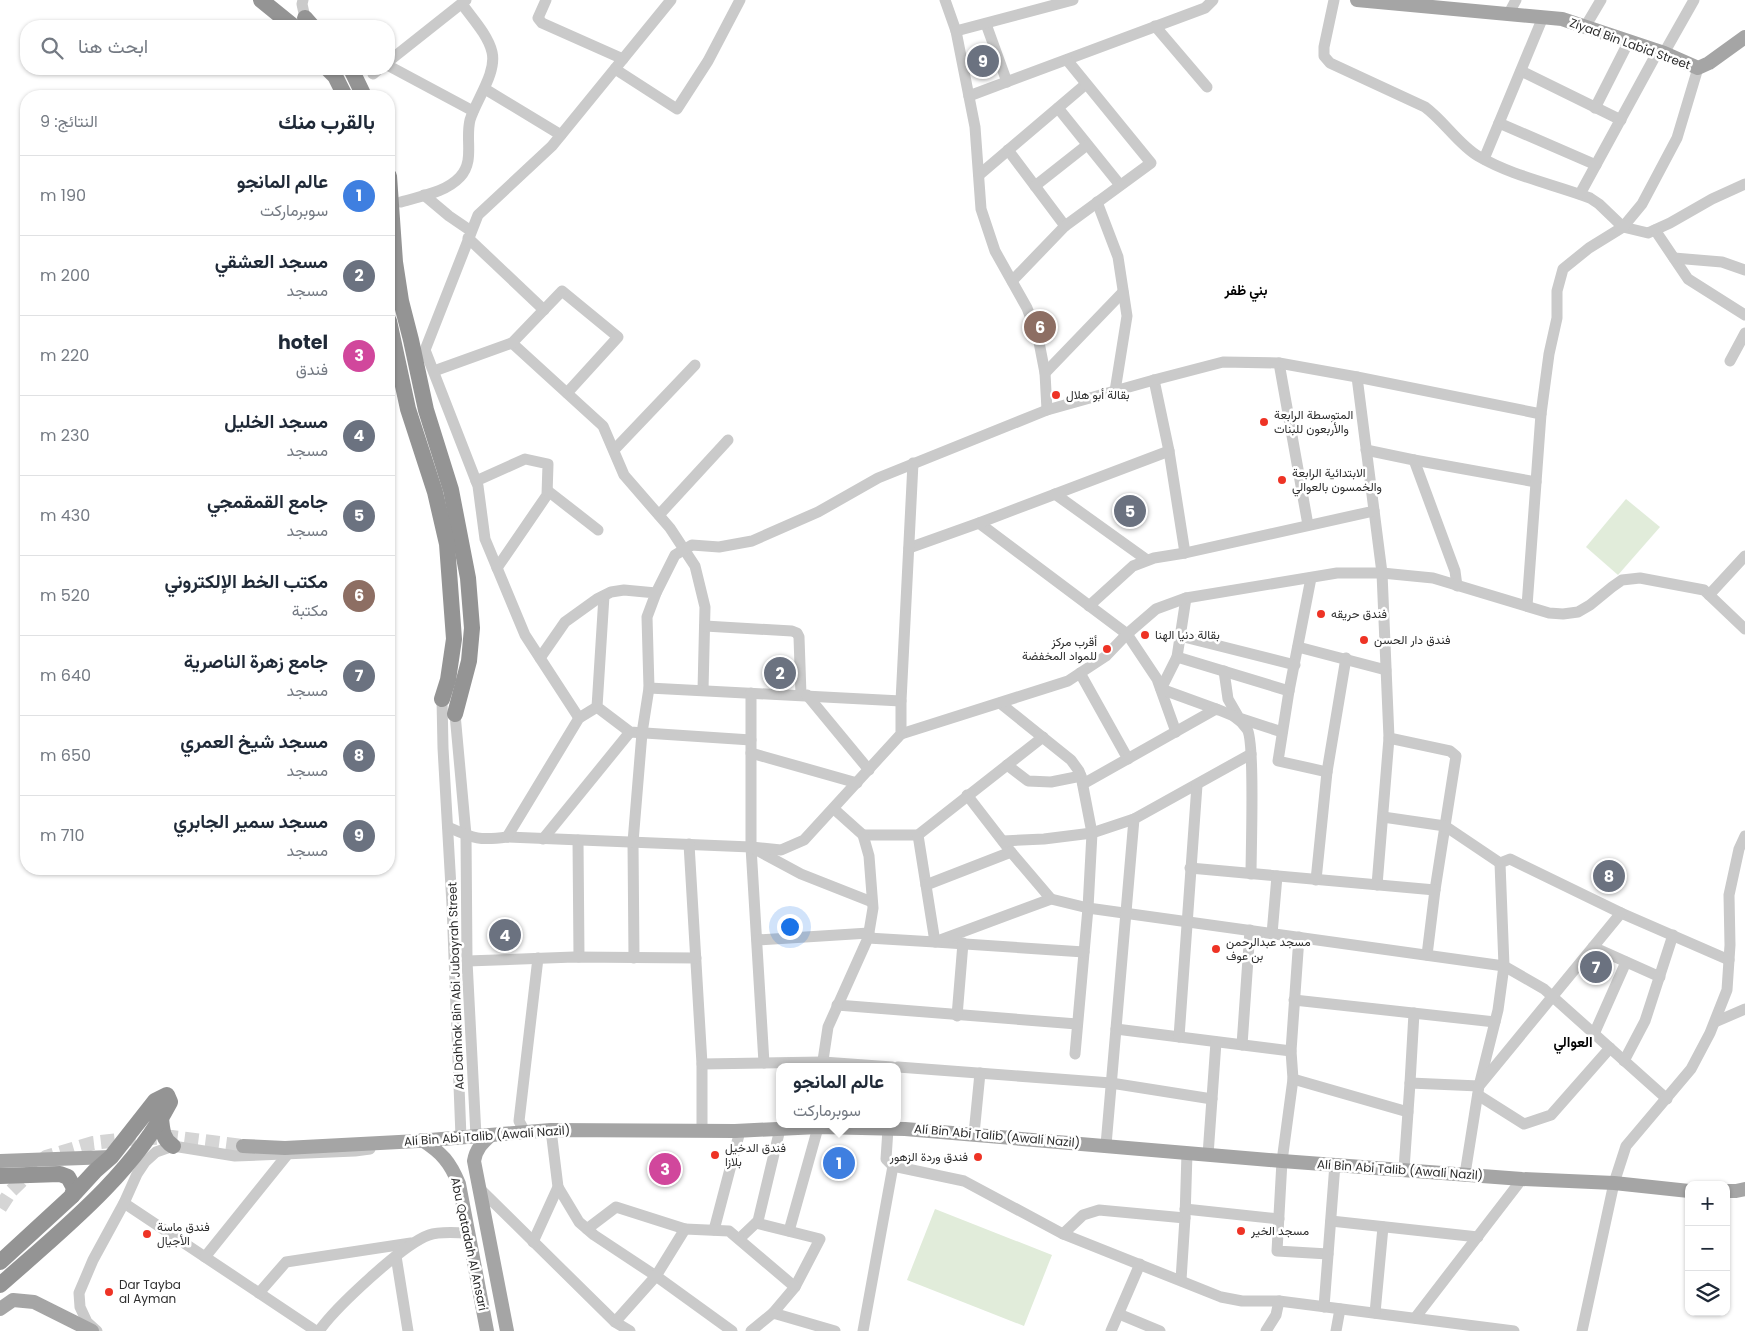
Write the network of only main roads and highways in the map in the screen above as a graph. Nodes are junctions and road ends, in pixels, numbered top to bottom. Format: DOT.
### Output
graph roads {
  1 [pos="261,0"];
  2 [pos="1358,0"];
  3 [pos="297,20"];
  4 [pos="1745,37"];
  5 [pos="334,75"];
  6 [pos="354,75"];
  7 [pos="342,90"];
  8 [pos="361,90"];
  9 [pos="395,262"];
  10 [pos="395,349"];
  11 [pos="442,699"];
  12 [pos="456,714"];
  13 [pos="162,1118"];
  14 [pos="793,1128"];
  15 [pos="865,1128"];
  16 [pos="491,1135"];
  17 [pos="420,1140"];
  18 [pos="173,1146"];
  19 [pos="243,1146"];
  20 [pos="112,1157"];
  21 [pos="0,1162"];
  22 [pos="0,1176"];
  23 [pos="1745,1189"];
  24 [pos="1685,1191"];
  25 [pos="1730,1191"];
  26 [pos="72,1196"];
  27 [pos="0,1262"];
  28 [pos="0,1285"];
  29 [pos="0,1309"];
  30 [pos="92,1331"];
  31 [pos="488,1331"];
  32 [pos="507,1331"];
  1 -- 3 [label="highway"];
  2 -- 4 [label="main road, Ziyad Bin Labid Street"];
  5 -- 7 [label="highway"];
  6 -- 8 [label="highway"];
  9 -- 12 [label="highway"];
  10 -- 11 [label="highway"];
  13 -- 18 [label="highway"];
  13 -- 20 [label="highway"];
  13 -- 28 [label="highway"];
  14 -- 16 [label="main road, Ali Bin Abi Talib (Awali Nazil)"];
  15 -- 24 [label="main road, Ali Bin Abi Talib (Awali Nazil)"];
  16 -- 17 [label="main road, Ali Bin Abi Talib (Awali Nazil)"];
  16 -- 32 [label="main road, Abu Qatadah Al Ansari"];
  17 -- 19 [label="main road, Ali Bin Abi Talib (Awali Nazil)"];
  17 -- 31 [label="main road, Abu Qatadah Al Ansari"];
  20 -- 21 [label="main road"];
  20 -- 26 [label="highway"];
  22 -- 26 [label="highway"];
  23 -- 25 [label="main road"];
  26 -- 27 [label="highway"];
  29 -- 30 [label="main road"];
}
